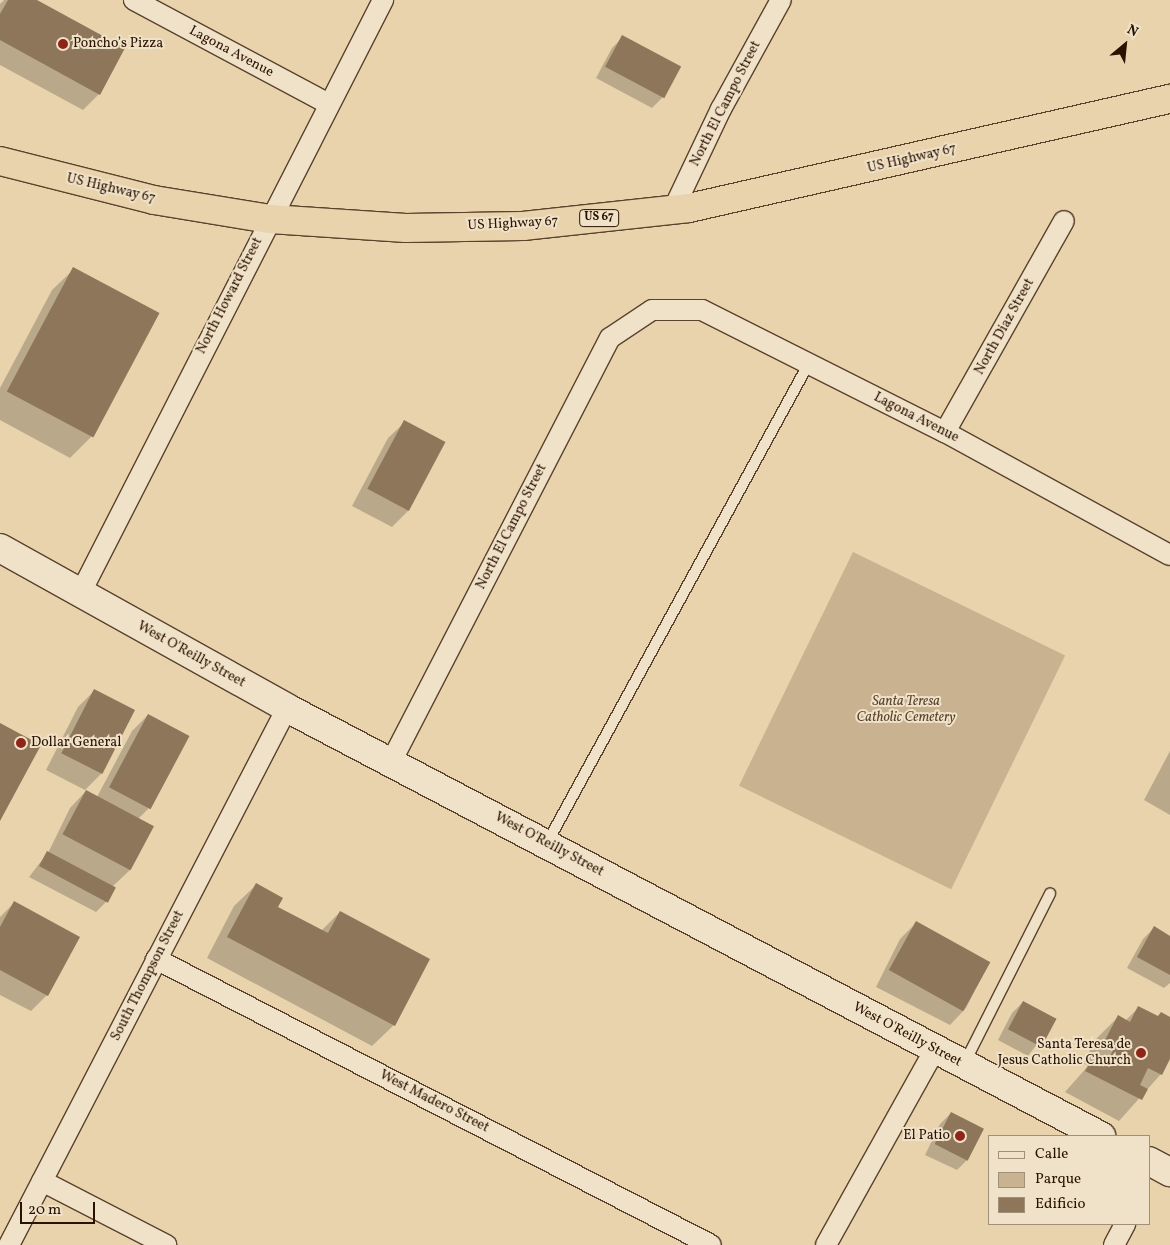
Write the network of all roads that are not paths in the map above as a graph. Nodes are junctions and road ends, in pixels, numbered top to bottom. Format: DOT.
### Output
graph roads {
  1 [pos="134,0"];
  2 [pos="383,0"];
  3 [pos="780,0"];
  4 [pos="1170,99"];
  5 [pos="329,104"];
  6 [pos="0,162"];
  7 [pos="673,210"];
  8 [pos="270,219"];
  9 [pos="1064,221"];
  10 [pos="652,310"];
  11 [pos="809,363"];
  12 [pos="946,432"];
  13 [pos="0,548"];
  14 [pos="1170,555"];
  15 [pos="80,594"];
  16 [pos="287,708"];
  17 [pos="391,762"];
  18 [pos="547,844"];
  19 [pos="1050,894"];
  20 [pos="156,959"];
  21 [pos="935,1049"];
  22 [pos="964,1065"];
  23 [pos="1099,1135"];
  24 [pos="42,1181"];
  25 [pos="1124,1225"];
  26 [pos="9,1245"];
  27 [pos="166,1245"];
  28 [pos="711,1245"];
  29 [pos="826,1245"];
  30 [pos="1114,1245"];
  1 -- 5 [label="street, Lagona Avenue"];
  2 -- 5 [label="street, North Howard Street"];
  3 -- 7 [label="street, North El Campo Street"];
  4 -- 7 [label="highway, US Highway 67 / US 67"];
  5 -- 8 [label="street, North Howard Street"];
  6 -- 8 [label="highway, US Highway 67 / US 67"];
  7 -- 8 [label="highway, US Highway 67 / US 67"];
  8 -- 15 [label="street, North Howard Street"];
  9 -- 12 [label="street, North Diaz Street"];
  10 -- 11 [label="street, Lagona Avenue"];
  10 -- 17 [label="street, North El Campo Street"];
  11 -- 12 [label="street, Lagona Avenue"];
  11 -- 18 [label="lane"];
  12 -- 14 [label="street, Lagona Avenue"];
  13 -- 15 [label="main road, West O'Reilly Street"];
  15 -- 16 [label="main road, West O'Reilly Street"];
  16 -- 17 [label="main road, West O'Reilly Street"];
  16 -- 20 [label="street, South Thompson Street"];
  17 -- 18 [label="main road, West O'Reilly Street"];
  18 -- 21 [label="main road, West O'Reilly Street"];
  19 -- 22 [label="lane"];
  20 -- 24 [label="street, South Thompson Street"];
  20 -- 28 [label="street, West Madero Street"];
  21 -- 22 [label="main road, West O'Reilly Street"];
  21 -- 29 [label="street"];
  22 -- 23 [label="main road, West O'Reilly Street"];
  24 -- 26 [label="street, South Thompson Street"];
  24 -- 27 [label="street"];
  25 -- 30 [label="street"];
}
